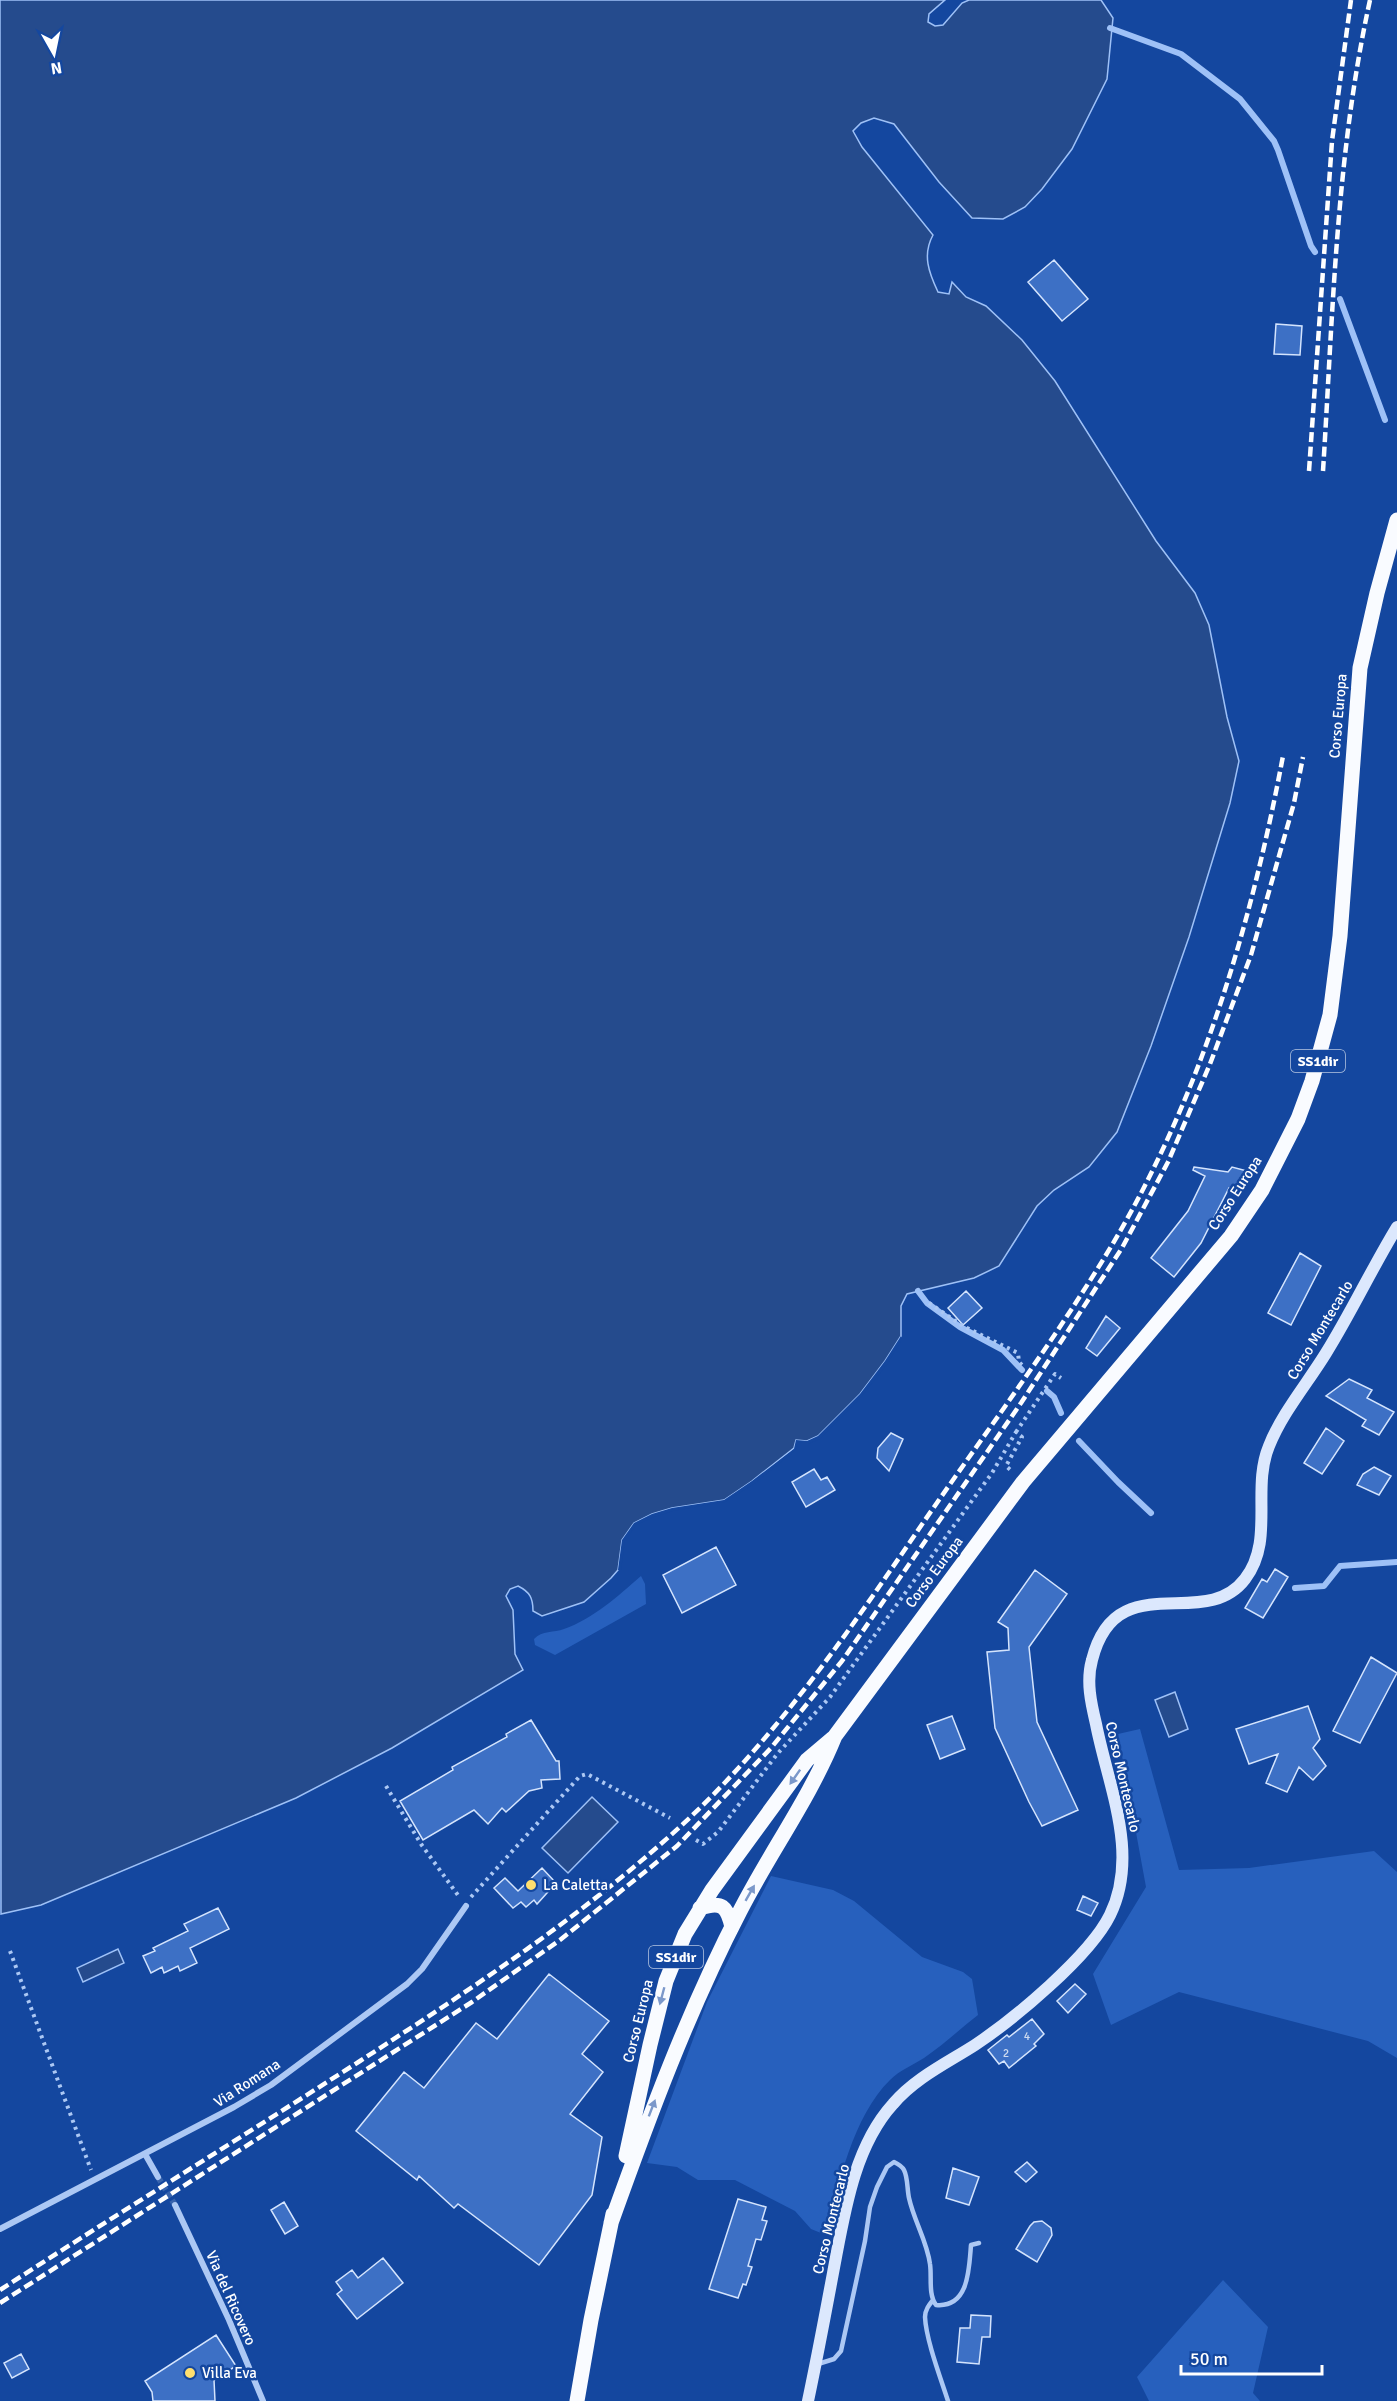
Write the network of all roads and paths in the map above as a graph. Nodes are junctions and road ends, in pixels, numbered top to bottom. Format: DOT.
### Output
graph roads {
  1 [pos="1397,520"];
  2 [pos="1397,1227"];
  3 [pos="929,1303"];
  4 [pos="1024,1367"];
  5 [pos="1060,1378"];
  6 [pos="1016,1432"];
  7 [pos="1006,1466"];
  8 [pos="836,1736"];
  9 [pos="386,1786"];
  10 [pos="670,1818"];
  11 [pos="696,1839"];
  12 [pos="466,1906"];
  13 [pos="700,1908"];
  14 [pos="732,1927"];
  15 [pos="10,1951"];
  16 [pos="145,2154"];
  17 [pos="158,2177"];
  18 [pos="95,2180"];
  19 [pos="175,2205"];
  20 [pos="611,2223"];
  21 [pos="0,2229"];
  22 [pos="979,2243"];
  23 [pos="933,2300"];
  24 [pos="815,2365"];
  25 [pos="263,2401"];
  26 [pos="577,2401"];
  27 [pos="808,2401"];
  28 [pos="948,2401"];
  1 -- 8 [label="main road, Corso Europa / SS1dir"];
  2 -- 24 [label="main road, Corso Montecarlo"];
  3 -- 4 [label="path"];
  5 -- 6 [label="path"];
  6 -- 7 [label="path"];
  6 -- 11 [label="path"];
  8 -- 13 [label="main road, Corso Europa / SS1dir, one-way"];
  14 -- 8 [label="main road, Corso Europa / SS1dir, one-way"];
  9 -- 12 [label="path"];
  10 -- 12 [label="path"];
  12 -- 16 [label="street, Via Romana"];
  13 -- 14 [label="main road"];
  13 -- 20 [label="main road, Corso Europa / SS1dir, one-way"];
  20 -- 14 [label="main road, Corso Europa / SS1dir, one-way"];
  15 -- 18 [label="path"];
  16 -- 17 [label="street"];
  16 -- 18 [label="street, Via Romana"];
  18 -- 21 [label="street, Via Romana"];
  19 -- 25 [label="street, Via del Ricovero"];
  20 -- 26 [label="main road, Corso Europa / SS1dir"];
  22 -- 23 [label="lane"];
  23 -- 24 [label="lane"];
  23 -- 28 [label="lane"];
  24 -- 27 [label="main road, Corso Montecarlo"];
}
